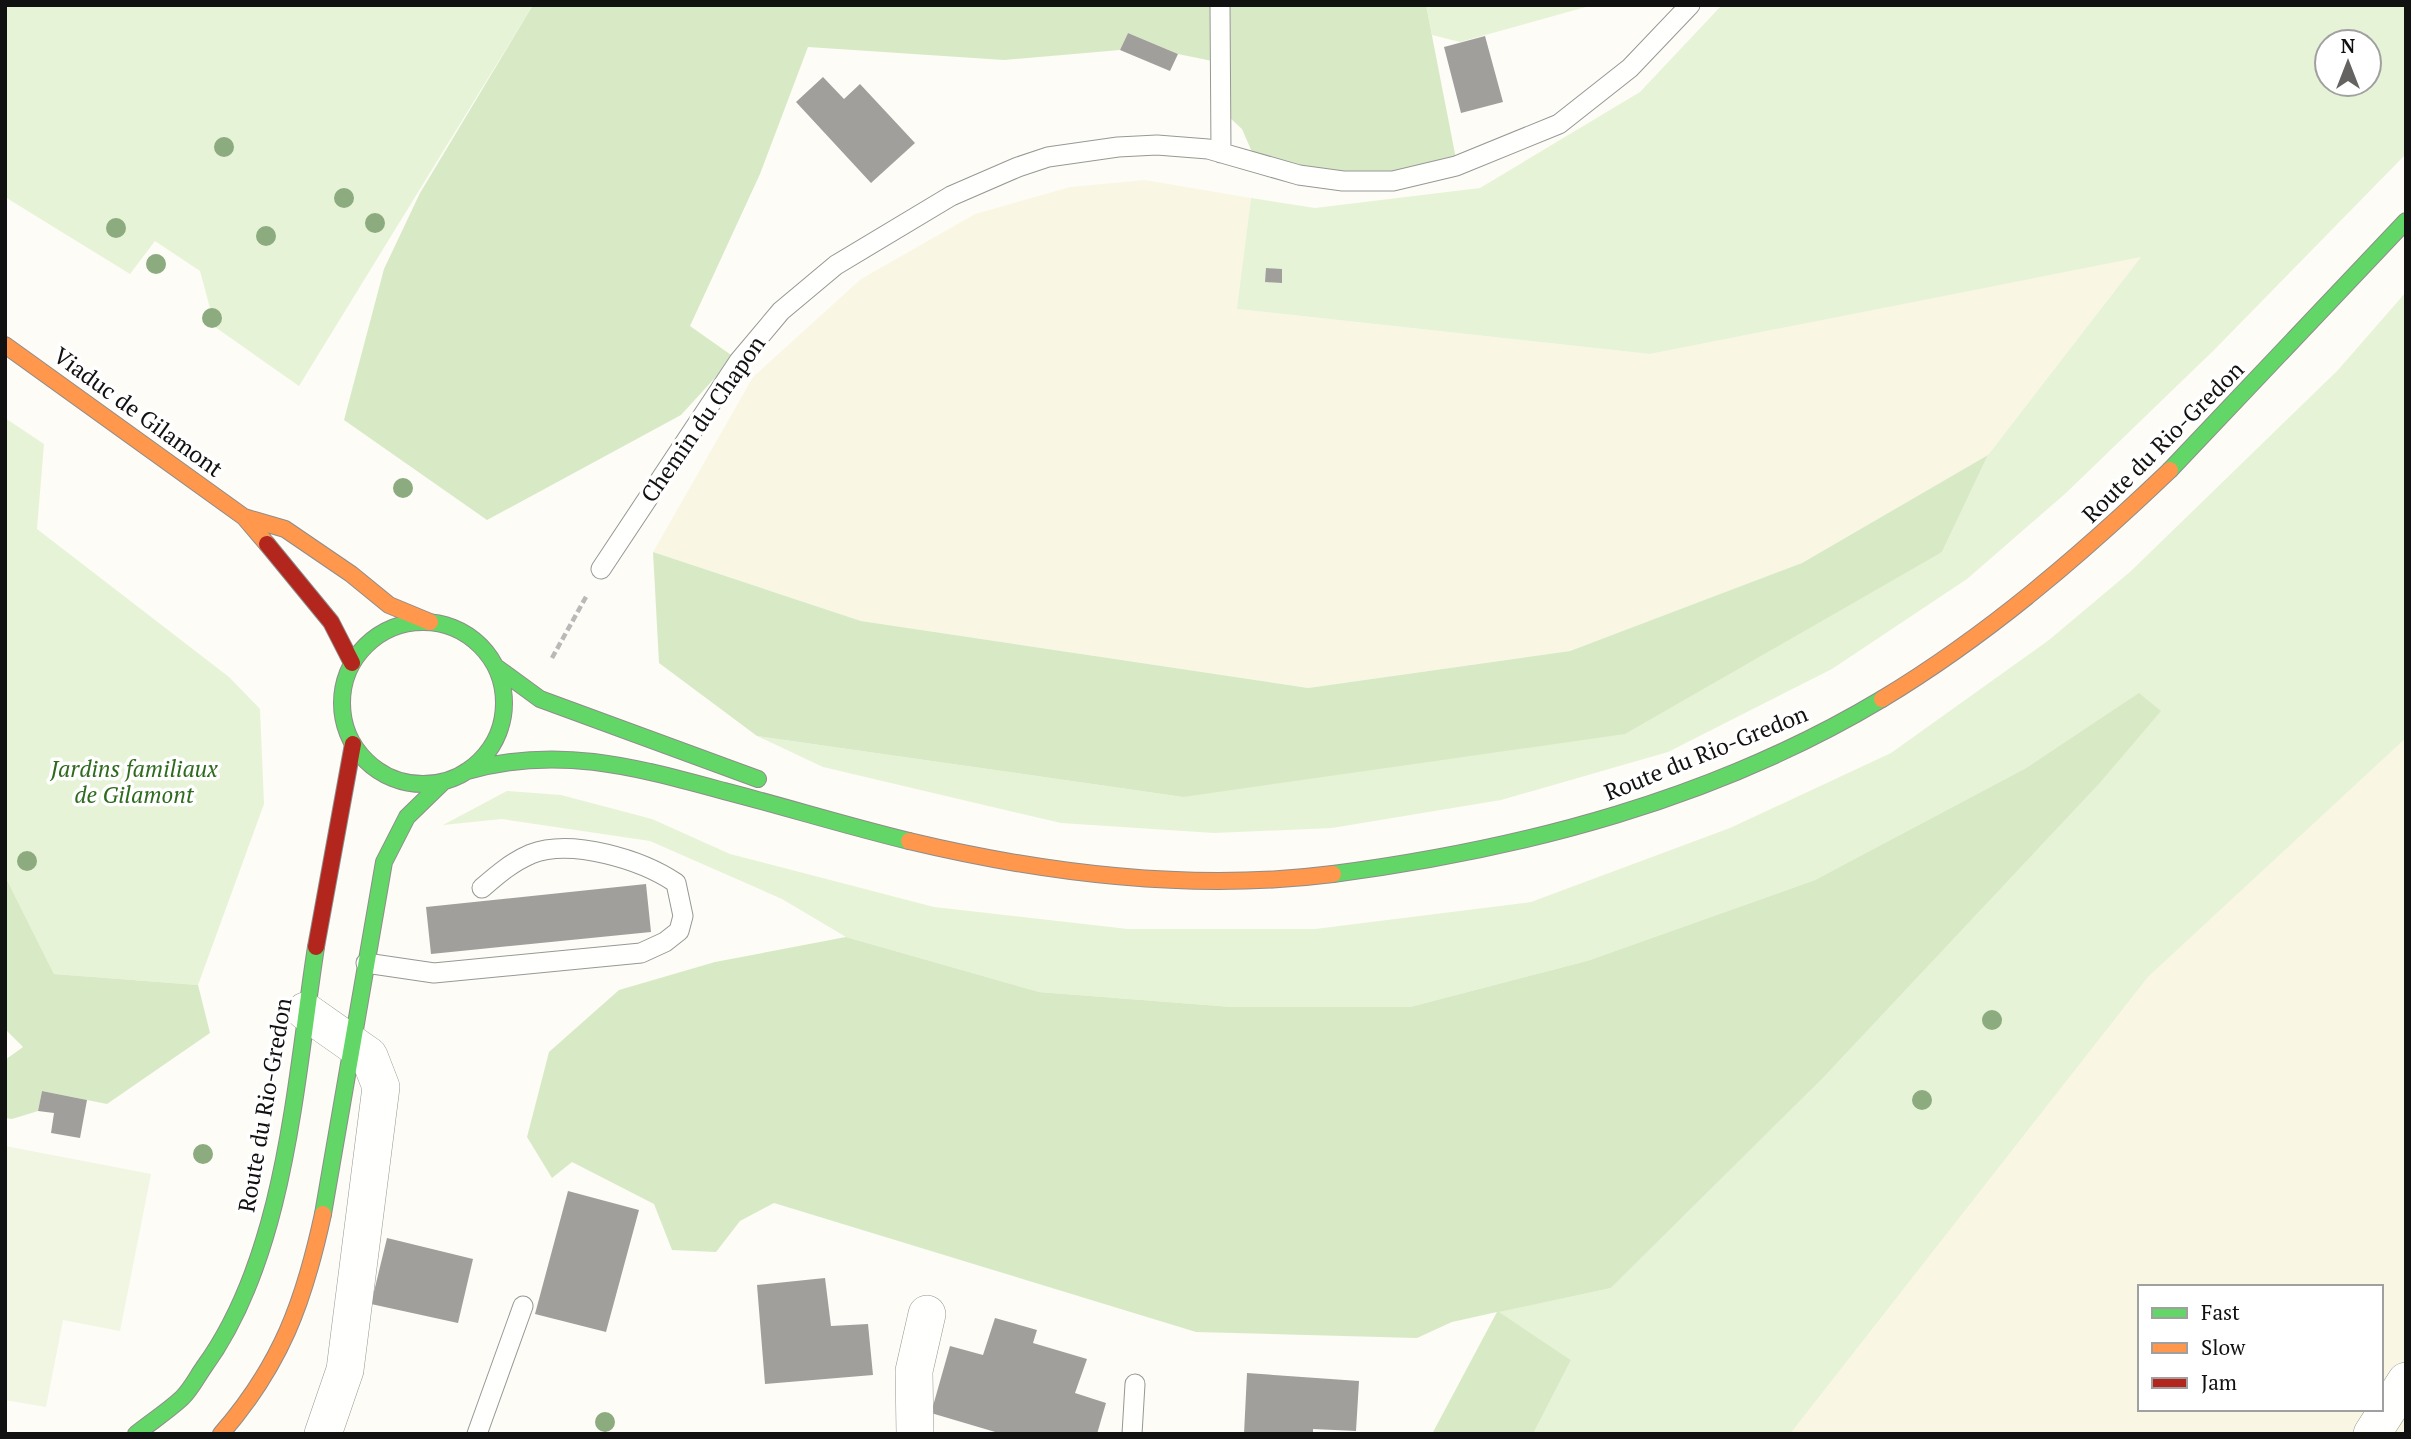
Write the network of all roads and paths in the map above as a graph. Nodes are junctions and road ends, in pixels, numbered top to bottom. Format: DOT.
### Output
graph roads {
  1 [pos="1220,5"];
  2 [pos="1690,5"];
  3 [pos="1221,153"];
  4 [pos="2406,221"];
  5 [pos="5,345"];
  6 [pos="244,517"];
  7 [pos="601,569"];
  8 [pos="430,622"];
  9 [pos="559,645"];
  10 [pos="352,663"];
  11 [pos="496,667"];
  12 [pos="354,744"];
  13 [pos="467,771"];
  14 [pos="443,782"];
  15 [pos="841,821"];
  16 [pos="482,888"];
  17 [pos="366,963"];
  18 [pos="305,1011"];
  19 [pos="352,1044"];
  20 [pos="523,1306"];
  21 [pos="927,1314"];
  22 [pos="2406,1381"];
  23 [pos="1135,1384"];
  24 [pos="136,1434"];
  25 [pos="221,1434"];
  26 [pos="323,1434"];
  27 [pos="477,1434"];
  28 [pos="915,1434"];
  29 [pos="1132,1434"];
  30 [pos="2372,1434"];
  1 -- 3 [label="lane"];
  2 -- 3 [label="lane, Chemin du Chapon"];
  3 -- 7 [label="lane, Chemin du Chapon"];
  4 -- 15 [label="main road, Route du Rio-Gredon"];
  5 -- 6 [label="main road, Viaduc de Gilamont"];
  6 -- 8 [label="main road, Viaduc de Gilamont"];
  6 -- 10 [label="main road, Viaduc de Gilamont"];
  7 -- 9 [label="path"];
  8 -- 10 [label="main road"];
  8 -- 11 [label="main road"];
  10 -- 12 [label="main road"];
  11 -- 13 [label="main road"];
  11 -- 15 [label="main road, Route du Rio-Gredon"];
  12 -- 14 [label="main road"];
  12 -- 18 [label="main road, Route du Rio-Gredon"];
  13 -- 14 [label="main road"];
  13 -- 15 [label="main road, Route du Rio-Gredon"];
  14 -- 17 [label="main road"];
  16 -- 17 [label="lane"];
  17 -- 19 [label="main road"];
  18 -- 19 [label="street"];
  18 -- 24 [label="main road, Route du Rio-Gredon"];
  19 -- 25 [label="main road"];
  19 -- 26 [label="street"];
  20 -- 27 [label="lane"];
  21 -- 28 [label="street"];
  22 -- 30 [label="street"];
  23 -- 29 [label="lane"];
}
